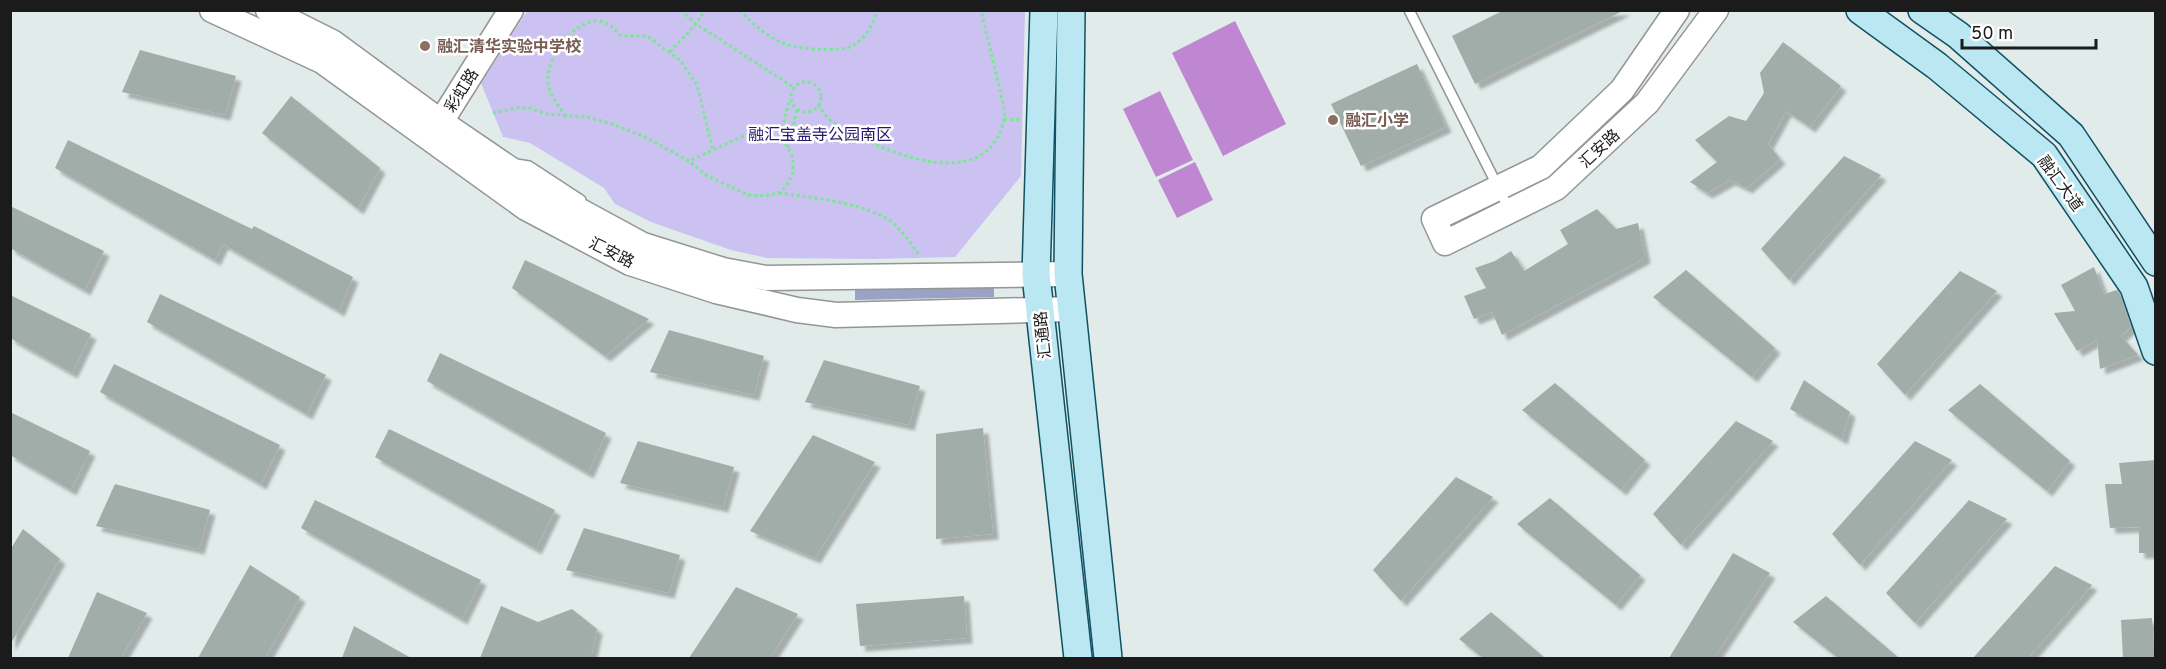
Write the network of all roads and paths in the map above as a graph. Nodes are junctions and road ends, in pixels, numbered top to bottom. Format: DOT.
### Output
graph roads {
  1 [pos="212,10"];
  2 [pos="268,10"];
  3 [pos="511,10"];
  4 [pos="681,10"];
  5 [pos="705,10"];
  6 [pos="740,10"];
  7 [pos="876,10"];
  8 [pos="981,10"];
  9 [pos="1044,10"];
  10 [pos="1071,10"];
  11 [pos="1409,10"];
  12 [pos="1677,10"];
  13 [pos="1716,10"];
  14 [pos="1860,10"];
  15 [pos="1922,10"];
  16 [pos="696,24"];
  17 [pos="670,52"];
  18 [pos="795,88"];
  19 [pos="791,97"];
  20 [pos="818,105"];
  21 [pos="797,110"];
  22 [pos="493,113"];
  23 [pos="566,116"];
  24 [pos="1004,119"];
  25 [pos="1023,120"];
  26 [pos="436,131"];
  27 [pos="779,140"];
  28 [pos="788,148"];
  29 [pos="713,152"];
  30 [pos="689,161"];
  31 [pos="1498,188"];
  32 [pos="778,193"];
  33 [pos="1510,211"];
  34 [pos="921,257"];
  35 [pos="2156,262"];
  36 [pos="1068,274"];
  37 [pos="1036,275"];
  38 [pos="1072,309"];
  39 [pos="1040,310"];
  40 [pos="2156,351"];
  41 [pos="1078,658"];
  42 [pos="1107,658"];
  1 -- 26 [label="street, 汇安路"];
  2 -- 26 [label="street, 汇安路"];
  3 -- 26 [label="street, 彩虹路"];
  4 -- 16 [label="path"];
  5 -- 16 [label="path"];
  6 -- 7 [label="path"];
  8 -- 24 [label="path"];
  9 -- 37 [label="main road, 汇通路"];
  10 -- 36 [label="main road, 汇通路"];
  11 -- 31 [label="lane"];
  12 -- 31 [label="street, 汇安路"];
  13 -- 33 [label="street, 汇安路"];
  14 -- 40 [label="main road, 融汇大道"];
  15 -- 35 [label="main road, 融汇大道"];
  16 -- 17 [label="path"];
  16 -- 18 [label="path"];
  17 -- 23 [label="path"];
  17 -- 29 [label="path"];
  18 -- 19 [label="path"];
  18 -- 20 [label="path"];
  19 -- 21 [label="path"];
  19 -- 27 [label="path"];
  20 -- 21 [label="path"];
  20 -- 24 [label="path"];
  21 -- 28 [label="path"];
  22 -- 23 [label="path"];
  23 -- 30 [label="path"];
  24 -- 25 [label="path"];
  26 -- 37 [label="street, 汇安路"];
  26 -- 39 [label="street, 汇安路"];
  27 -- 28 [label="path"];
  27 -- 29 [label="path"];
  28 -- 32 [label="path"];
  29 -- 30 [label="path"];
  30 -- 32 [label="path"];
  31 -- 33 [label="lane"];
  31 -- 33 [label="street, 汇安路"];
  32 -- 34 [label="path"];
  36 -- 37 [label="street, 汇安路"];
  36 -- 38 [label="main road, 汇通路"];
  37 -- 39 [label="main road, 汇通路"];
  38 -- 39 [label="street, 汇安路"];
  38 -- 42 [label="main road, 汇通路"];
  39 -- 41 [label="main road, 汇通路"];
}
